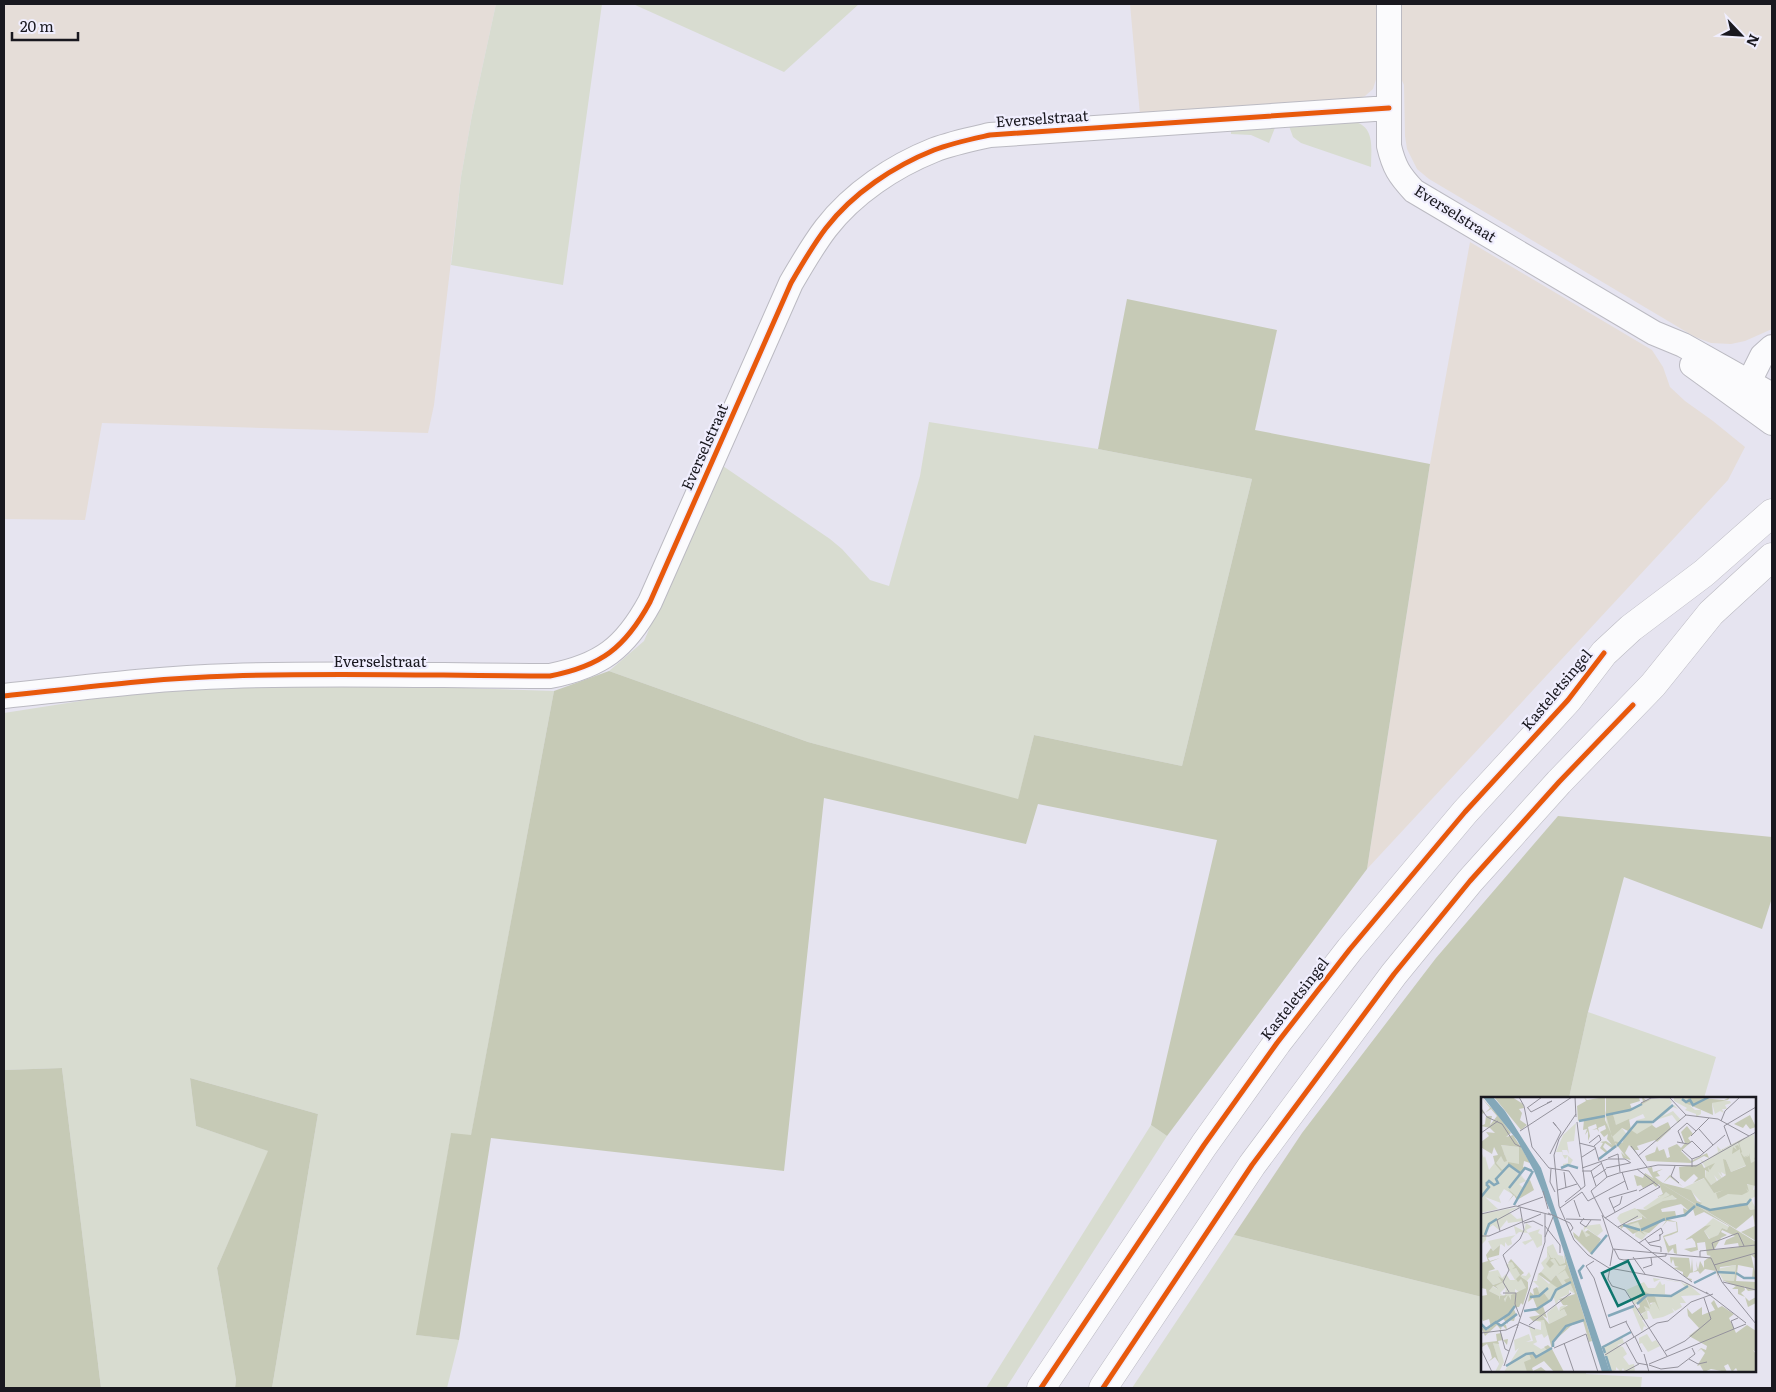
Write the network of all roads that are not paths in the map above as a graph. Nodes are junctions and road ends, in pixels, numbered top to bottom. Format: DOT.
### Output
graph roads {
  1 [pos="1388,4"];
  2 [pos="1389,108"];
  3 [pos="1654,333"];
  4 [pos="1772,347"];
  5 [pos="1749,382"];
  6 [pos="1772,395"];
  7 [pos="1772,423"];
  8 [pos="1772,513"];
  9 [pos="1772,557"];
  10 [pos="4,696"];
  11 [pos="1041,1388"];
  12 [pos="1103,1388"];
  1 -- 2 [label="street"];
  2 -- 3 [label="street, Everselstraat"];
  2 -- 10 [label="street, Everselstraat"];
  3 -- 5 [label="street, Everselstraat"];
  3 -- 7 [label="street, Everselstraat"];
  4 -- 5 [label="street"];
  5 -- 6 [label="street, Everselstraat"];
  8 -- 11 [label="main road, Kasteletsingel"];
  9 -- 12 [label="main road"];
}
